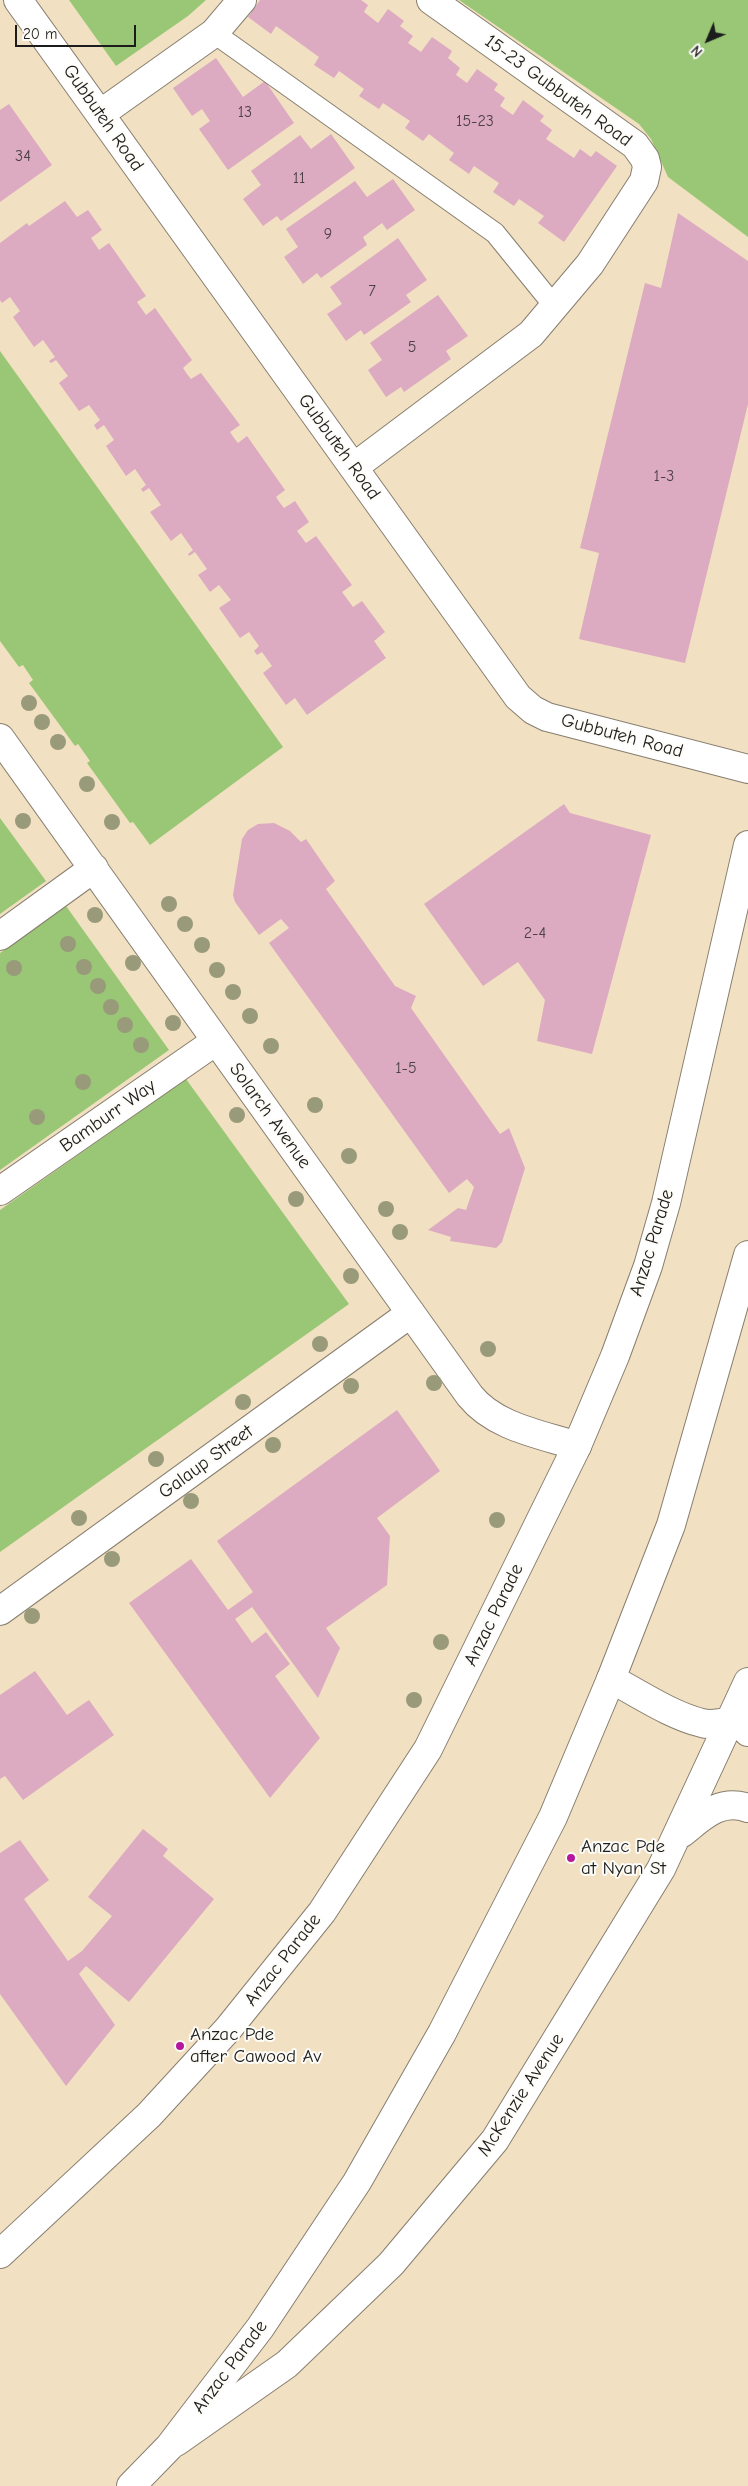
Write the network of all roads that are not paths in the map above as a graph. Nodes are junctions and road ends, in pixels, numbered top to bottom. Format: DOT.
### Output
graph roads {
  1 [pos="18,0"];
  2 [pos="242,0"];
  3 [pos="431,0"];
  4 [pos="214,33"];
  5 [pos="100,114"];
  6 [pos="554,307"];
  7 [pos="354,467"];
  8 [pos="0,738"];
  9 [pos="748,770"];
  10 [pos="748,846"];
  11 [pos="94,868"];
  12 [pos="0,936"];
  13 [pos="216,1041"];
  14 [pos="0,1191"];
  15 [pos="748,1255"];
  16 [pos="411,1314"];
  17 [pos="577,1446"];
  18 [pos="0,1611"];
  19 [pos="611,1679"];
  20 [pos="748,1682"];
  21 [pos="740,1726"];
  22 [pos="748,1808"];
  23 [pos="676,1838"];
  24 [pos="0,2254"];
  25 [pos="169,2447"];
  26 [pos="131,2486"];
  1 -- 5 [label="street, Gubbuteh Road"];
  2 -- 4 [label="street"];
  3 -- 6 [label="street, 15-23 Gubbuteh Road"];
  4 -- 5 [label="street"];
  4 -- 6 [label="lane"];
  5 -- 7 [label="street, Gubbuteh Road"];
  6 -- 7 [label="street, 15-23 Gubbuteh Road"];
  7 -- 9 [label="street, Gubbuteh Road"];
  8 -- 11 [label="street, Solarch Avenue"];
  10 -- 17 [label="street, Anzac Parade"];
  11 -- 12 [label="street"];
  11 -- 13 [label="street, Solarch Avenue"];
  13 -- 14 [label="street, Bamburr Way"];
  13 -- 16 [label="street, Solarch Avenue"];
  15 -- 19 [label="street, Anzac Parade"];
  16 -- 17 [label="street, Solarch Avenue"];
  16 -- 18 [label="street, Galaup Street"];
  17 -- 24 [label="street, Anzac Parade"];
  19 -- 21 [label="street"];
  19 -- 25 [label="street, Anzac Parade"];
  20 -- 21 [label="street, McKenzie Avenue"];
  21 -- 23 [label="street, McKenzie Avenue"];
  22 -- 23 [label="street"];
  23 -- 25 [label="street, McKenzie Avenue"];
  25 -- 26 [label="street, Anzac Parade"];
}
